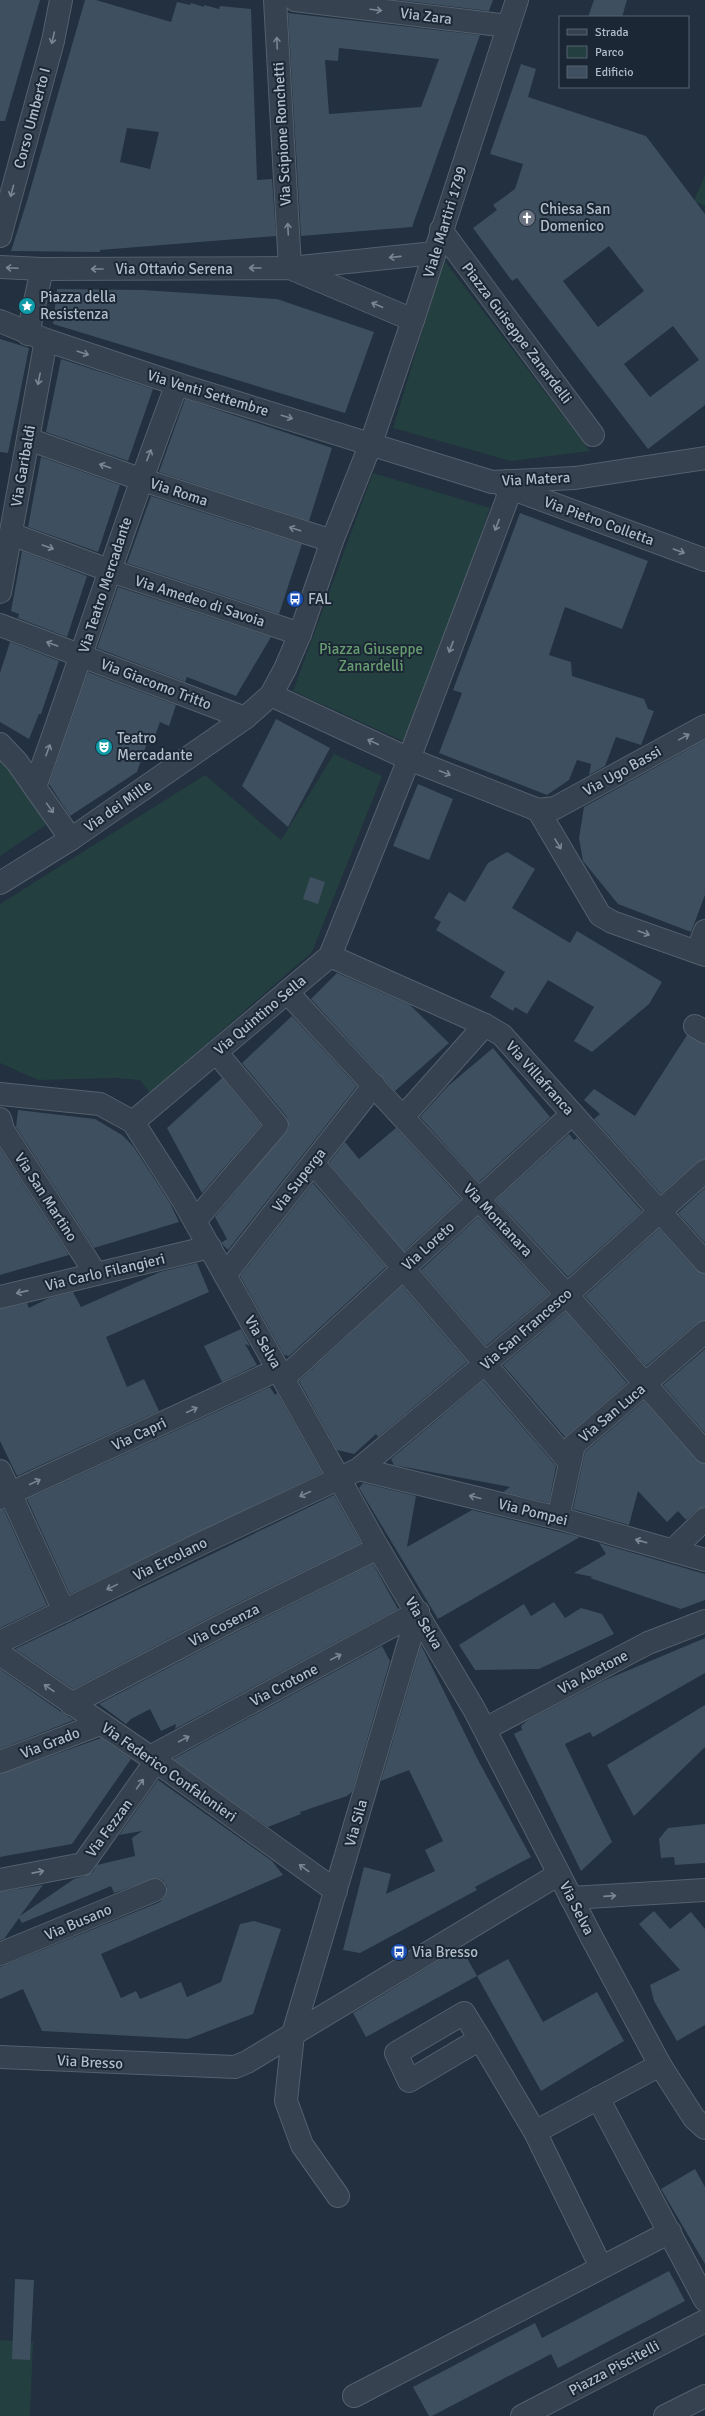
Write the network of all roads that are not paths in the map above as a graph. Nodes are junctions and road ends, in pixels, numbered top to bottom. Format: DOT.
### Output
graph roads {
  1 [pos="62,0"];
  2 [pos="275,0"];
  3 [pos="295,0"];
  4 [pos="517,0"];
  5 [pos="351,4"];
  6 [pos="508,26"];
  7 [pos="441,230"];
  8 [pos="0,236"];
  9 [pos="434,253"];
  10 [pos="0,267"];
  11 [pos="290,268"];
  12 [pos="50,270"];
  13 [pos="0,320"];
  14 [pos="413,320"];
  15 [pos="37,337"];
  16 [pos="177,384"];
  17 [pos="593,435"];
  18 [pos="28,440"];
  19 [pos="371,443"];
  20 [pos="705,458"];
  21 [pos="140,479"];
  22 [pos="502,485"];
  23 [pos="11,534"];
  24 [pos="332,541"];
  25 [pos="705,560"];
  26 [pos="111,571"];
  27 [pos="0,592"];
  28 [pos="0,625"];
  29 [pos="300,634"];
  30 [pos="82,655"];
  31 [pos="271,694"];
  32 [pos="245,718"];
  33 [pos="705,726"];
  34 [pos="0,744"];
  35 [pos="409,759"];
  36 [pos="35,787"];
  37 [pos="538,810"];
  38 [pos="71,839"];
  39 [pos="0,883"];
  40 [pos="705,931"];
  41 [pos="701,954"];
  42 [pos="330,956"];
  43 [pos="287,992"];
  44 [pos="485,1025"];
  45 [pos="216,1052"];
  46 [pos="374,1085"];
  47 [pos="0,1094"];
  48 [pos="572,1114"];
  49 [pos="402,1117"];
  50 [pos="134,1122"];
  51 [pos="1,1127"];
  52 [pos="313,1163"];
  53 [pos="705,1171"];
  54 [pos="479,1200"];
  55 [pos="660,1213"];
  56 [pos="195,1221"];
  57 [pos="210,1247"];
  58 [pos="705,1262"];
  59 [pos="403,1269"];
  60 [pos="96,1274"];
  61 [pos="225,1274"];
  62 [pos="567,1295"];
  63 [pos="0,1297"];
  64 [pos="705,1332"];
  65 [pos="486,1364"];
  66 [pos="281,1374"];
  67 [pos="646,1385"];
  68 [pos="705,1452"];
  69 [pos="570,1463"];
  70 [pos="0,1471"];
  71 [pos="350,1473"];
  72 [pos="5,1496"];
  73 [pos="558,1518"];
  74 [pos="705,1519"];
  75 [pos="378,1548"];
  76 [pos="673,1550"];
  77 [pos="705,1560"];
  78 [pos="64,1610"];
  79 [pos="418,1612"];
  80 [pos="705,1621"];
  81 [pos="0,1642"];
  82 [pos="0,1654"];
  83 [pos="71,1704"];
  84 [pos="100,1724"];
  85 [pos="485,1729"];
  86 [pos="153,1759"];
  87 [pos="0,1762"];
  88 [pos="559,1874"];
  89 [pos="0,1880"];
  90 [pos="156,1890"];
  91 [pos="705,1890"];
  92 [pos="336,1891"];
  93 [pos="571,1898"];
  94 [pos="0,1954"];
  95 [pos="293,2034"];
  96 [pos="480,2039"];
  97 [pos="0,2057"];
  98 [pos="660,2065"];
  99 [pos="598,2098"];
  100 [pos="699,2123"];
  101 [pos="534,2132"];
  102 [pos="705,2139"];
  103 [pos="338,2196"];
  104 [pos="670,2232"];
  105 [pos="601,2267"];
  106 [pos="705,2300"];
  107 [pos="705,2321"];
  108 [pos="354,2396"];
  109 [pos="705,2396"];
  110 [pos="522,2416"];
  111 [pos="665,2416"];
  1 -- 8 [label="street, Corso Umberto I, one-way"];
  11 -- 2 [label="street, Via Scipione Ronchetti, one-way"];
  3 -- 5 [label="street, Via Zara"];
  4 -- 6 [label="street, Viale Martiri 1799"];
  5 -- 6 [label="street, Via Zara, one-way"];
  6 -- 7 [label="street, Viale Martiri 1799"];
  7 -- 9 [label="street, Viale Martiri 1799"];
  7 -- 17 [label="street, Piazza Guiseppe Zanardelli"];
  9 -- 11 [label="street, Via Ottavio Serena, one-way"];
  9 -- 14 [label="street, Viale Martiri 1799"];
  12 -- 10 [label="street, one-way"];
  11 -- 12 [label="street, Via Ottavio Serena, one-way"];
  14 -- 11 [label="street, Via Ottavio Serena, one-way"];
  12 -- 15 [label="street"];
  13 -- 15 [label="street"];
  14 -- 19 [label="street, Viale Martiri 1799"];
  15 -- 16 [label="street, Via Venti Settembre, one-way"];
  15 -- 18 [label="street, Via Garibaldi, one-way"];
  16 -- 19 [label="street, Via Venti Settembre, one-way"];
  21 -- 16 [label="street, Via Teatro Mercadante, one-way"];
  21 -- 18 [label="street, Via Roma, one-way"];
  18 -- 23 [label="street, Via Garibaldi"];
  19 -- 22 [label="street, Via Matera"];
  19 -- 24 [label="street"];
  20 -- 22 [label="street, Via Matera"];
  24 -- 21 [label="street, Via Roma, one-way"];
  21 -- 26 [label="street, Via Teatro Mercadante"];
  22 -- 25 [label="street, Via Pietro Colletta, one-way"];
  22 -- 35 [label="street, one-way"];
  23 -- 26 [label="street, Via Amedeo di Savoia, one-way"];
  23 -- 27 [label="street, Via Garibaldi"];
  24 -- 29 [label="street"];
  26 -- 29 [label="street, Via Amedeo di Savoia"];
  26 -- 30 [label="street, Via Teatro Mercadante"];
  30 -- 28 [label="street, Via Giacomo Tritto, one-way"];
  29 -- 31 [label="street"];
  30 -- 32 [label="street, Via Giacomo Tritto"];
  36 -- 30 [label="street, Via Teatro Mercadante, one-way"];
  31 -- 32 [label="street, Via dei Mille"];
  35 -- 31 [label="street, one-way"];
  32 -- 38 [label="street, Via dei Mille"];
  37 -- 33 [label="street, Via Ugo Bassi, one-way"];
  34 -- 36 [label="street"];
  35 -- 37 [label="street, one-way"];
  35 -- 42 [label="street, Via Quintino Sella"];
  36 -- 38 [label="street, one-way"];
  37 -- 41 [label="street, one-way"];
  38 -- 39 [label="street, Via dei Mille"];
  40 -- 41 [label="street"];
  42 -- 43 [label="street, Via Quintino Sella"];
  42 -- 44 [label="street, Via Villafranca"];
  43 -- 45 [label="street, Via Quintino Sella"];
  43 -- 46 [label="street, Via Montanara"];
  44 -- 48 [label="street, Via Villafranca"];
  44 -- 49 [label="street"];
  45 -- 50 [label="street, Via Quintino Sella"];
  45 -- 56 [label="street"];
  46 -- 49 [label="street, Via Montanara"];
  46 -- 52 [label="street, Via Superga"];
  47 -- 50 [label="street"];
  48 -- 54 [label="street, Via Loreto"];
  48 -- 55 [label="street, Via Villafranca"];
  49 -- 54 [label="street, Via Montanara"];
  50 -- 56 [label="street, Via Selva"];
  51 -- 60 [label="street, Via San Martino"];
  52 -- 59 [label="street"];
  52 -- 61 [label="street, Via Superga"];
  53 -- 55 [label="street, Via San Francesco"];
  54 -- 59 [label="street, Via Loreto"];
  54 -- 62 [label="street, Via Montanara"];
  55 -- 58 [label="street, Via Villafranca"];
  55 -- 62 [label="street, Via San Francesco"];
  56 -- 57 [label="street, Via Selva"];
  57 -- 60 [label="street, Via Carlo Filangieri"];
  57 -- 61 [label="street, Via Selva"];
  59 -- 65 [label="street"];
  59 -- 66 [label="street, Via Loreto"];
  60 -- 63 [label="street, Via Carlo Filangieri, one-way"];
  61 -- 66 [label="street, Via Selva"];
  62 -- 65 [label="street, Via San Francesco"];
  62 -- 67 [label="street, Via Montanara"];
  64 -- 67 [label="street, Via San Luca"];
  65 -- 69 [label="street"];
  65 -- 71 [label="street, Via San Francesco"];
  66 -- 71 [label="street, Via Selva"];
  72 -- 66 [label="street, Via Capri, one-way"];
  67 -- 68 [label="street, Via Montanara"];
  67 -- 69 [label="street, Via San Luca"];
  69 -- 73 [label="street, Via San Luca"];
  70 -- 72 [label="street"];
  73 -- 71 [label="street, Via Pompei, one-way"];
  71 -- 75 [label="street, Via Selva"];
  71 -- 78 [label="street, Via Ercolano, one-way"];
  72 -- 78 [label="street"];
  76 -- 73 [label="street, Via Pompei, one-way"];
  74 -- 76 [label="street"];
  75 -- 79 [label="street, Via Selva"];
  75 -- 83 [label="street, Via Cosenza"];
  76 -- 77 [label="street, Via Pompei"];
  78 -- 81 [label="street, Via Ercolano"];
  79 -- 85 [label="street, Via Selva"];
  86 -- 79 [label="street, Via Crotone, one-way"];
  79 -- 92 [label="street, Via Sila"];
  80 -- 85 [label="street, Via Abetone"];
  83 -- 82 [label="street, Via Federico Confalonieri, one-way"];
  83 -- 84 [label="street, Via Federico Confalonieri"];
  84 -- 86 [label="street, Via Federico Confalonieri"];
  84 -- 87 [label="street, Via Grado"];
  85 -- 88 [label="street, Via Selva"];
  89 -- 86 [label="street, Via Fezzan, one-way"];
  92 -- 86 [label="street, Via Federico Confalonieri, one-way"];
  88 -- 93 [label="street, Via Selva"];
  88 -- 95 [label="street, Via Bresso"];
  90 -- 94 [label="street, Via Busano"];
  93 -- 91 [label="street, one-way"];
  92 -- 95 [label="street, Via Sila"];
  93 -- 98 [label="street, Via Selva"];
  95 -- 97 [label="street, Via Bresso"];
  95 -- 103 [label="street, Via Sila"];
  96 -- 101 [label="street"];
  98 -- 99 [label="street"];
  98 -- 100 [label="street, Via Selva"];
  99 -- 101 [label="street"];
  99 -- 104 [label="street"];
  100 -- 102 [label="street, Via Selva"];
  101 -- 105 [label="street"];
  104 -- 105 [label="street"];
  104 -- 106 [label="street"];
  105 -- 108 [label="street"];
  107 -- 110 [label="street, Piazza Piscitelli"];
  109 -- 111 [label="street"];
}
